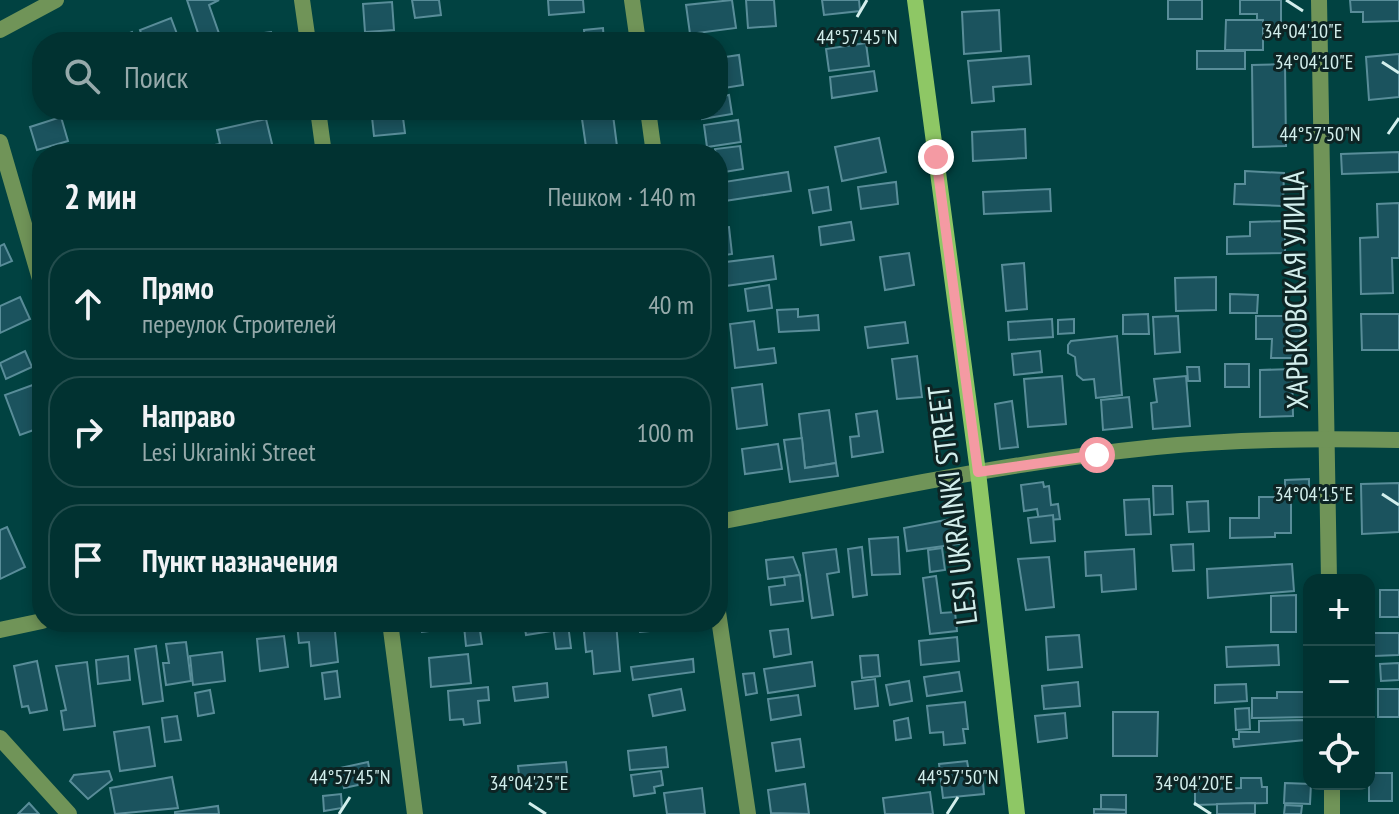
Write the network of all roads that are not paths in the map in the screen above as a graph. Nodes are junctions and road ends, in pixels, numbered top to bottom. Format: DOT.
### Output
graph roads {
  1 [pos="56,0"];
  2 [pos="302,0"];
  3 [pos="632,0"];
  4 [pos="915,0"];
  5 [pos="1319,0"];
  6 [pos="0,30"];
  7 [pos="307,32"];
  8 [pos="637,32"];
  9 [pos="319,120"];
  10 [pos="649,120"];
  11 [pos="0,142"];
  12 [pos="323,144"];
  13 [pos="653,144"];
  14 [pos="32,252"];
  15 [pos="1327,438"];
  16 [pos="1399,440"];
  17 [pos="978,472"];
  18 [pos="728,520"];
  19 [pos="1329,574"];
  20 [pos="32,623"];
  21 [pos="0,630"];
  22 [pos="391,632"];
  23 [pos="721,632"];
  24 [pos="0,738"];
  25 [pos="1332,790"];
  26 [pos="69,814"];
  27 [pos="415,814"];
  28 [pos="748,814"];
  29 [pos="1017,814"];
  30 [pos="1332,814"];
  1 -- 6 [label="street"];
  2 -- 7 [label="street"];
  3 -- 8 [label="street"];
  4 -- 17 [label="main road, LESI UKRAINKI STREET"];
  5 -- 15 [label="street, ХАРЬКОВСКАЯ УЛИЦА"];
  9 -- 12 [label="street"];
  10 -- 13 [label="street"];
  11 -- 14 [label="street"];
  15 -- 16 [label="street"];
  15 -- 17 [label="street"];
  15 -- 19 [label="street, ХАРЬКОВСКАЯ УЛИЦА"];
  17 -- 18 [label="street"];
  17 -- 29 [label="main road, LESI UKRAINKI STREET"];
  20 -- 21 [label="street"];
  22 -- 27 [label="street"];
  23 -- 28 [label="street"];
  24 -- 26 [label="street"];
  25 -- 30 [label="street"];
}
